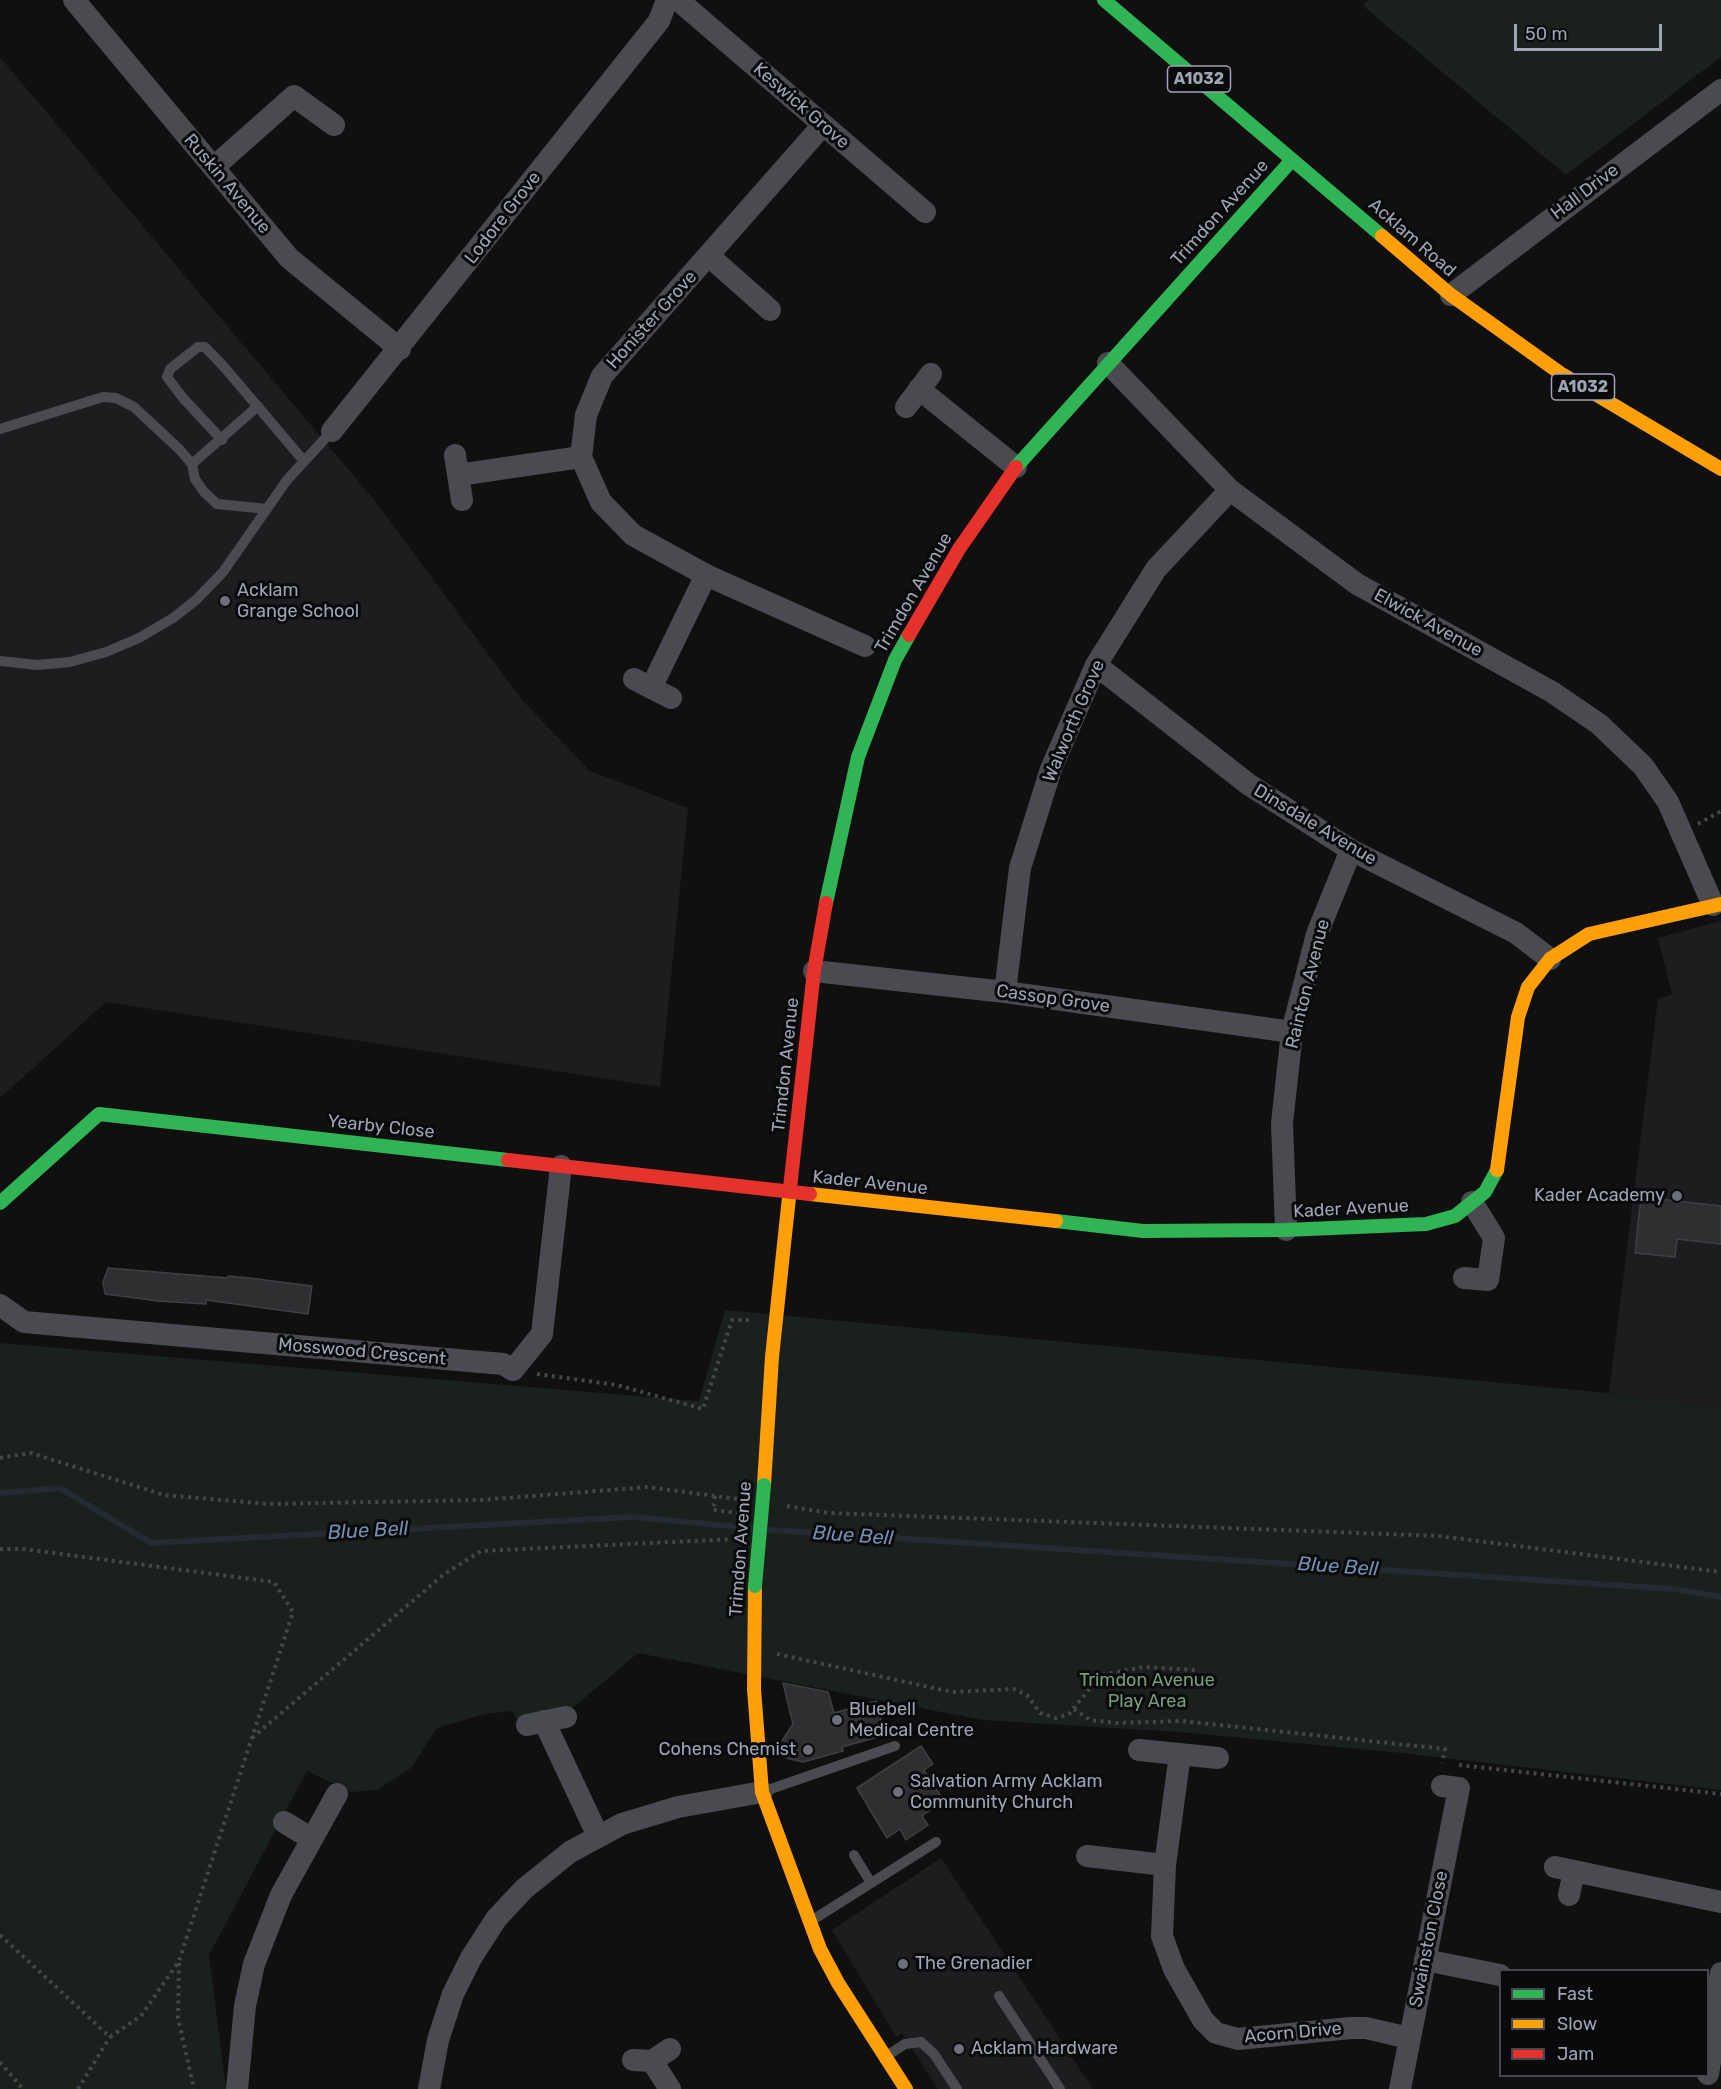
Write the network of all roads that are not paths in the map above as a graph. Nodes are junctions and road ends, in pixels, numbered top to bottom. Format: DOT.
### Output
graph roads {
  1 [pos="74,0"];
  2 [pos="667,0"];
  3 [pos="678,0"];
  4 [pos="1104,0"];
  5 [pos="1721,90"];
  6 [pos="334,125"];
  7 [pos="823,125"];
  8 [pos="1292,160"];
  9 [pos="214,167"];
  10 [pos="925,212"];
  11 [pos="709,255"];
  12 [pos="1451,296"];
  13 [pos="770,310"];
  14 [pos="400,349"];
  15 [pos="1108,363"];
  16 [pos="919,390"];
  17 [pos="258,406"];
  18 [pos="0,429"];
  19 [pos="332,431"];
  20 [pos="222,440"];
  21 [pos="581,458"];
  22 [pos="303,460"];
  23 [pos="192,464"];
  24 [pos="1016,467"];
  25 [pos="1721,469"];
  26 [pos="1230,490"];
  27 [pos="462,500"];
  28 [pos="267,509"];
  29 [pos="706,575"];
  30 [pos="865,646"];
  31 [pos="0,661"];
  32 [pos="1096,665"];
  33 [pos="652,688"];
  34 [pos="1350,850"];
  35 [pos="1717,904"];
  36 [pos="1550,959"];
  37 [pos="814,971"];
  38 [pos="1005,992"];
  39 [pos="1292,1032"];
  40 [pos="561,1166"];
  41 [pos="791,1192"];
  42 [pos="1472,1202"];
  43 [pos="0,1203"];
  44 [pos="1286,1230"];
  45 [pos="1464,1278"];
  46 [pos="0,1305"];
  47 [pos="566,1717"];
  48 [pos="895,1746"];
  49 [pos="1139,1750"];
  50 [pos="1180,1754"];
  51 [pos="1218,1758"];
  52 [pos="1459,1788"];
  53 [pos="762,1792"];
  54 [pos="337,1794"];
  55 [pos="284,1822"];
  56 [pos="597,1836"];
  57 [pos="312,1839"];
  58 [pos="936,1842"];
  59 [pos="854,1855"];
  60 [pos="1087,1856"];
  61 [pos="1165,1864"];
  62 [pos="871,1882"];
  63 [pos="1569,1894"];
  64 [pos="1721,1902"];
  65 [pos="808,1923"];
  66 [pos="1425,1960"];
  67 [pos="1721,1973"];
  68 [pos="1499,1975"];
  69 [pos="999,1996"];
  70 [pos="1710,2016"];
  71 [pos="1409,2038"];
  72 [pos="651,2057"];
  73 [pos="885,2057"];
  74 [pos="1709,2064"];
  75 [pos="237,2089"];
  76 [pos="429,2089"];
  77 [pos="669,2089"];
  78 [pos="906,2089"];
  79 [pos="957,2089"];
  80 [pos="1060,2089"];
  81 [pos="1400,2089"];
  1 -- 9 [label="street, Ruskin Avenue"];
  2 -- 14 [label="street, Lodore Grove"];
  3 -- 7 [label="street, Keswick Grove"];
  4 -- 8 [label="street, Acklam Road / A1032"];
  5 -- 12 [label="street, Hall Drive"];
  6 -- 9 [label="street"];
  7 -- 10 [label="street, Keswick Grove"];
  7 -- 11 [label="street, Honister Grove"];
  8 -- 12 [label="street, Acklam Road / A1032"];
  8 -- 15 [label="street, Trimdon Avenue"];
  9 -- 14 [label="street, Ruskin Avenue"];
  11 -- 13 [label="street"];
  11 -- 21 [label="street, Honister Grove"];
  12 -- 25 [label="street, Acklam Road / A1032"];
  14 -- 19 [label="street, Lodore Grove"];
  15 -- 24 [label="street, Trimdon Avenue"];
  15 -- 26 [label="street, Elwick Avenue"];
  16 -- 24 [label="street"];
  17 -- 20 [label="lane"];
  17 -- 20 [label="lane"];
  17 -- 22 [label="lane"];
  18 -- 23 [label="lane"];
  19 -- 22 [label="lane"];
  20 -- 23 [label="lane"];
  21 -- 27 [label="street"];
  21 -- 29 [label="street"];
  22 -- 28 [label="lane"];
  23 -- 28 [label="lane"];
  24 -- 37 [label="street, Trimdon Avenue"];
  26 -- 32 [label="street, Walworth Grove"];
  26 -- 35 [label="street, Elwick Avenue"];
  28 -- 31 [label="lane"];
  29 -- 30 [label="street"];
  29 -- 33 [label="street"];
  32 -- 34 [label="street, Dinsdale Avenue"];
  32 -- 38 [label="street, Walworth Grove"];
  34 -- 36 [label="street, Dinsdale Avenue"];
  34 -- 39 [label="street, Rainton Avenue"];
  35 -- 36 [label="street, Kader Avenue"];
  36 -- 42 [label="street, Kader Avenue"];
  37 -- 38 [label="street, Cassop Grove"];
  37 -- 41 [label="street, Trimdon Avenue"];
  38 -- 39 [label="street, Cassop Grove"];
  39 -- 44 [label="street, Rainton Avenue"];
  40 -- 41 [label="street, Yearby Close"];
  40 -- 43 [label="street, Yearby Close"];
  40 -- 46 [label="street, Mosswood Crescent"];
  41 -- 44 [label="street, Kader Avenue"];
  41 -- 53 [label="street, Trimdon Avenue, bridge"];
  42 -- 44 [label="street, Kader Avenue"];
  42 -- 45 [label="street"];
  47 -- 56 [label="street"];
  48 -- 53 [label="lane"];
  49 -- 50 [label="street"];
  50 -- 51 [label="street"];
  50 -- 61 [label="street, Acorn Drive"];
  52 -- 66 [label="street, Swainston Close"];
  53 -- 56 [label="street"];
  53 -- 65 [label="street, Trimdon Avenue"];
  54 -- 57 [label="street"];
  55 -- 57 [label="street"];
  56 -- 76 [label="street"];
  57 -- 75 [label="street"];
  58 -- 62 [label="lane"];
  59 -- 62 [label="lane"];
  60 -- 61 [label="street"];
  61 -- 71 [label="street, Acorn Drive"];
  62 -- 65 [label="lane"];
  63 -- 64 [label="street"];
  65 -- 73 [label="street, Trimdon Avenue"];
  66 -- 68 [label="street"];
  66 -- 71 [label="street, Swainston Close"];
  67 -- 70 [label="street"];
  69 -- 80 [label="lane"];
  70 -- 74 [label="street"];
  71 -- 81 [label="street, Swainston Close"];
  72 -- 77 [label="street"];
  73 -- 78 [label="street, Trimdon Avenue"];
  73 -- 79 [label="lane"];
}
